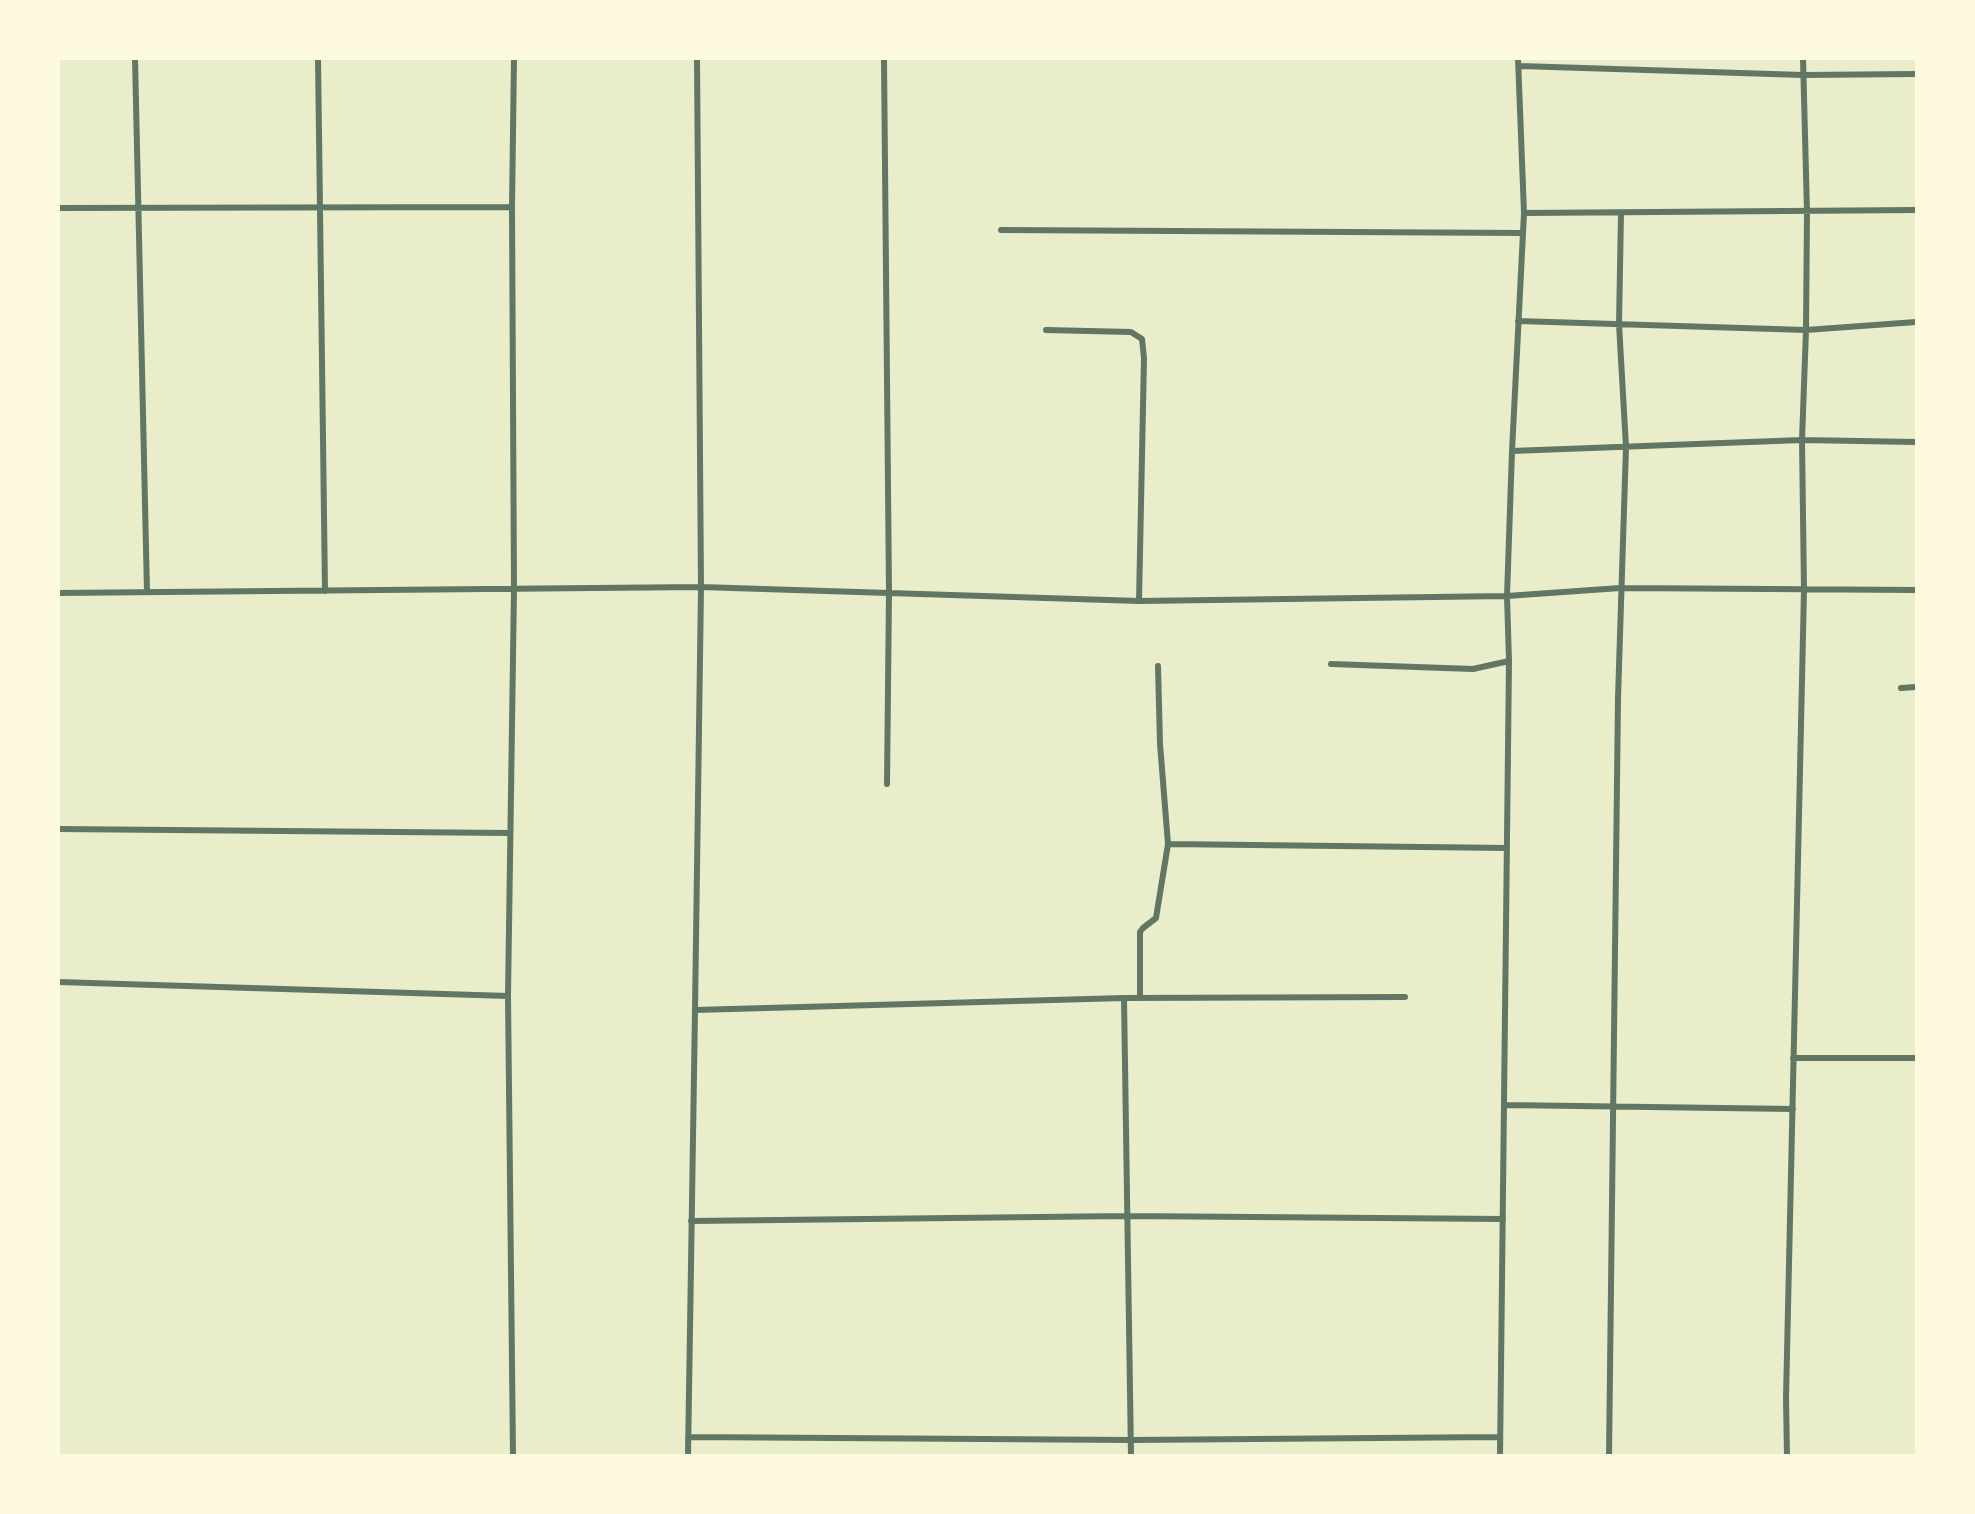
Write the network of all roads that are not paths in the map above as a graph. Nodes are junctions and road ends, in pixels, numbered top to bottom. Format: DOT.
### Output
graph roads {
  1 [pos="135,58"];
  2 [pos="318,58"];
  3 [pos="514,58"];
  4 [pos="697,58"];
  5 [pos="884,58"];
  6 [pos="1518,58"];
  7 [pos="1803,58"];
  8 [pos="1520,66"];
  9 [pos="1917,74"];
  10 [pos="1803,75"];
  11 [pos="321,207"];
  12 [pos="512,207"];
  13 [pos="58,208"];
  14 [pos="139,208"];
  15 [pos="1917,210"];
  16 [pos="1807,212"];
  17 [pos="1524,213"];
  18 [pos="1621,213"];
  19 [pos="1001,230"];
  20 [pos="1521,233"];
  21 [pos="1518,321"];
  22 [pos="1917,322"];
  23 [pos="1619,324"];
  24 [pos="1046,330"];
  25 [pos="1806,330"];
  26 [pos="1802,440"];
  27 [pos="1917,442"];
  28 [pos="1626,447"];
  29 [pos="1512,451"];
  30 [pos="701,587"];
  31 [pos="1620,588"];
  32 [pos="514,589"];
  33 [pos="1804,590"];
  34 [pos="1917,590"];
  35 [pos="325,591"];
  36 [pos="147,592"];
  37 [pos="889,592"];
  38 [pos="58,593"];
  39 [pos="1507,596"];
  40 [pos="1139,600"];
  41 [pos="1509,661"];
  42 [pos="1331,664"];
  43 [pos="1158,666"];
  44 [pos="1917,687"];
  45 [pos="1900,688"];
  46 [pos="887,784"];
  47 [pos="58,829"];
  48 [pos="510,833"];
  49 [pos="1168,844"];
  50 [pos="1507,848"];
  51 [pos="58,982"];
  52 [pos="508,996"];
  53 [pos="1405,997"];
  54 [pos="1124,998"];
  55 [pos="1140,998"];
  56 [pos="694,1010"];
  57 [pos="1793,1058"];
  58 [pos="1917,1058"];
  59 [pos="1505,1105"];
  60 [pos="1611,1107"];
  61 [pos="1793,1109"];
  62 [pos="1127,1216"];
  63 [pos="1503,1219"];
  64 [pos="691,1221"];
  65 [pos="688,1437"];
  66 [pos="1500,1437"];
  67 [pos="1131,1440"];
  68 [pos="513,1455"];
  69 [pos="688,1455"];
  70 [pos="1131,1455"];
  71 [pos="1500,1455"];
  72 [pos="1609,1455"];
  73 [pos="1787,1455"];
  1 -- 14 [label="street"];
  2 -- 11 [label="street"];
  3 -- 12 [label="street"];
  4 -- 30 [label="street"];
  5 -- 37 [label="street"];
  6 -- 8 [label="street"];
  7 -- 10 [label="street"];
  8 -- 10 [label="street"];
  8 -- 17 [label="street"];
  9 -- 10 [label="street"];
  10 -- 16 [label="street"];
  11 -- 12 [label="street"];
  11 -- 14 [label="street"];
  11 -- 35 [label="street"];
  12 -- 32 [label="street"];
  13 -- 14 [label="street"];
  14 -- 36 [label="street"];
  15 -- 16 [label="street"];
  16 -- 18 [label="street"];
  16 -- 25 [label="street"];
  17 -- 18 [label="street"];
  17 -- 20 [label="street"];
  18 -- 23 [label="street"];
  19 -- 20 [label="street"];
  20 -- 21 [label="street"];
  21 -- 23 [label="street"];
  21 -- 29 [label="street"];
  22 -- 25 [label="street"];
  23 -- 25 [label="street"];
  23 -- 28 [label="street"];
  24 -- 40 [label="street"];
  25 -- 26 [label="street"];
  26 -- 27 [label="street"];
  26 -- 28 [label="street"];
  26 -- 33 [label="street"];
  28 -- 29 [label="street"];
  28 -- 31 [label="street"];
  29 -- 39 [label="street"];
  30 -- 32 [label="street"];
  30 -- 37 [label="street"];
  30 -- 56 [label="street"];
  31 -- 33 [label="street"];
  31 -- 39 [label="street"];
  31 -- 60 [label="street"];
  32 -- 35 [label="street"];
  32 -- 48 [label="street"];
  33 -- 34 [label="street"];
  33 -- 57 [label="street"];
  35 -- 36 [label="street"];
  36 -- 38 [label="street"];
  37 -- 40 [label="street"];
  37 -- 46 [label="street"];
  39 -- 40 [label="street"];
  39 -- 41 [label="street"];
  41 -- 42 [label="street"];
  41 -- 50 [label="street"];
  43 -- 49 [label="street"];
  44 -- 45 [label="street"];
  47 -- 48 [label="street"];
  48 -- 52 [label="street"];
  49 -- 50 [label="street"];
  49 -- 55 [label="street"];
  50 -- 59 [label="street"];
  51 -- 52 [label="street"];
  52 -- 68 [label="street"];
  53 -- 55 [label="street"];
  54 -- 55 [label="street"];
  54 -- 56 [label="street"];
  54 -- 62 [label="street"];
  56 -- 64 [label="street"];
  57 -- 58 [label="street"];
  57 -- 61 [label="street"];
  59 -- 60 [label="street"];
  59 -- 63 [label="street"];
  60 -- 61 [label="street"];
  60 -- 72 [label="street"];
  61 -- 73 [label="street"];
  62 -- 63 [label="street"];
  62 -- 64 [label="street"];
  62 -- 67 [label="street"];
  63 -- 66 [label="street"];
  64 -- 65 [label="street"];
  65 -- 67 [label="street"];
  65 -- 69 [label="street"];
  66 -- 67 [label="street"];
  66 -- 71 [label="street"];
  67 -- 70 [label="street"];
}
